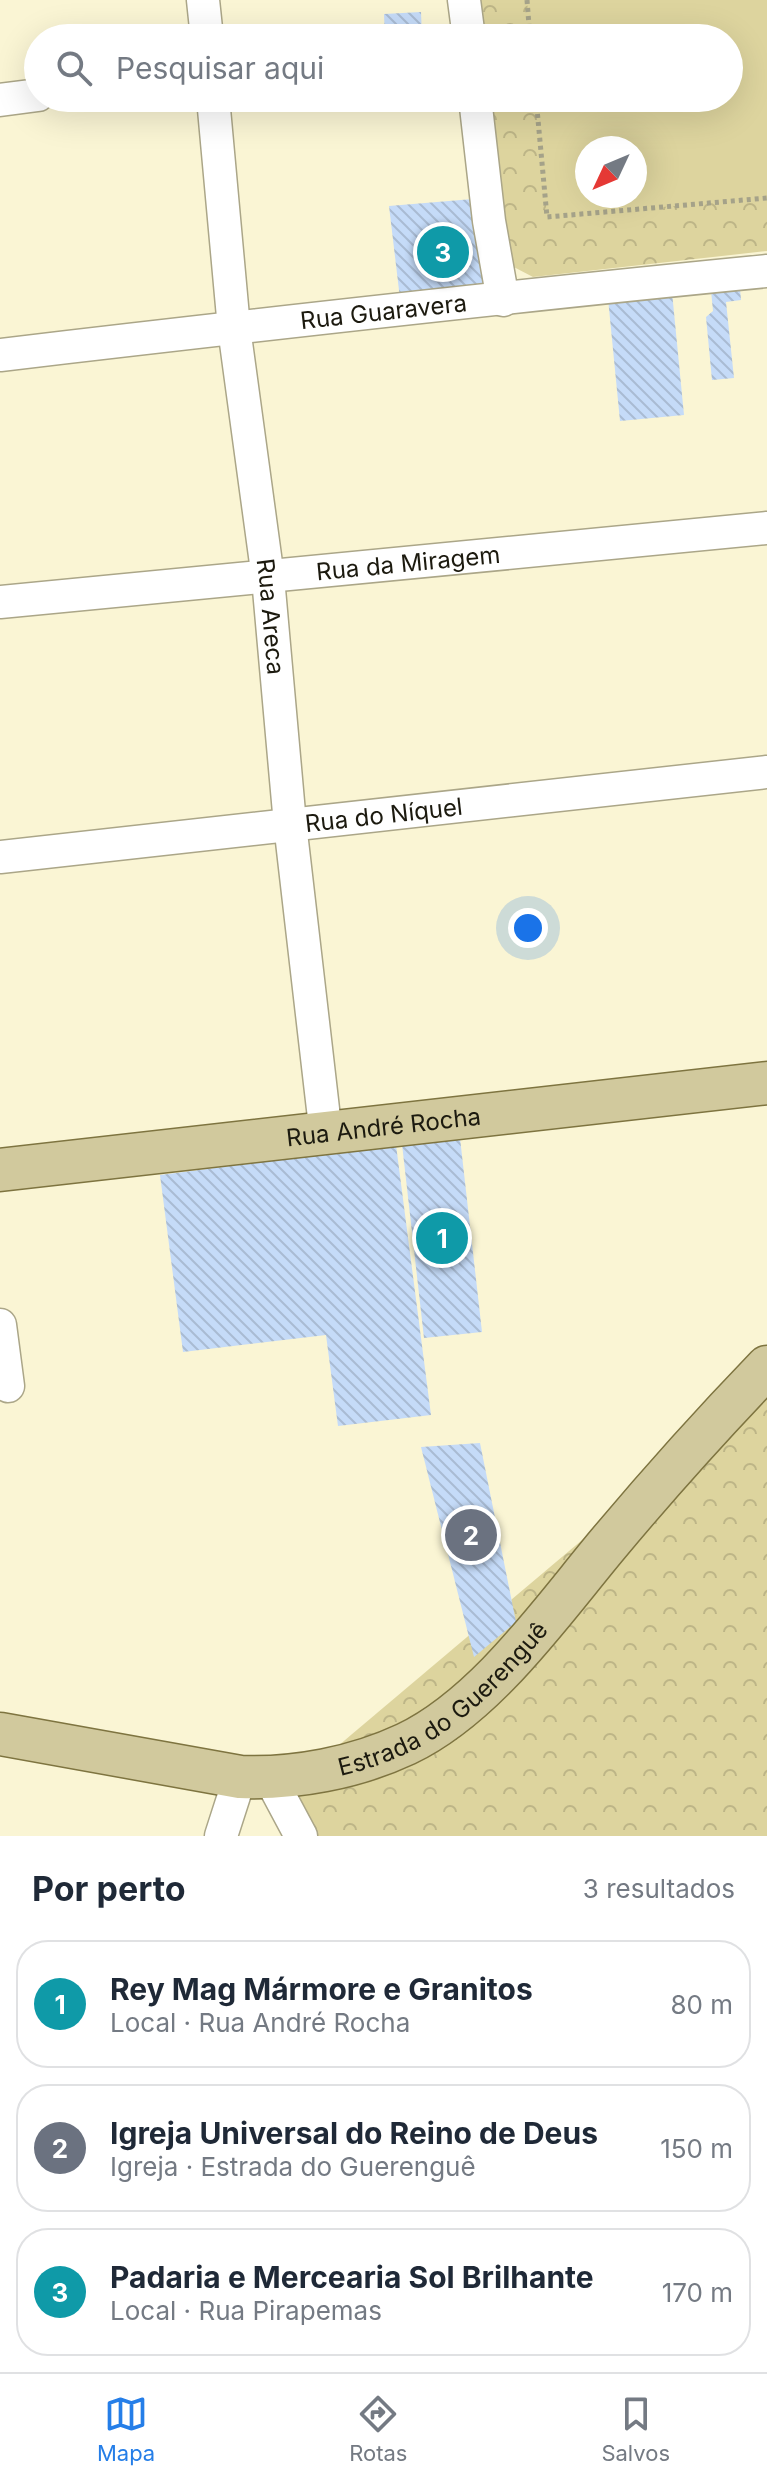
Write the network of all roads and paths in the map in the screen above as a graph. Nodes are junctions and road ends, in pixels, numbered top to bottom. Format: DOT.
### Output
graph roads {
  1 [pos="203,0"];
  2 [pos="464,0"];
  3 [pos="527,0"];
  4 [pos="206,24"];
  5 [pos="467,24"];
  6 [pos="529,24"];
  7 [pos="24,97"];
  8 [pos="0,100"];
  9 [pos="214,112"];
  10 [pos="477,112"];
  11 [pos="537,112"];
  12 [pos="767,198"];
  13 [pos="767,271"];
  14 [pos="503,300"];
  15 [pos="234,328"];
  16 [pos="0,355"];
  17 [pos="767,528"];
  18 [pos="268,578"];
  19 [pos="0,602"];
  20 [pos="767,772"];
  21 [pos="290,824"];
  22 [pos="0,857"];
  23 [pos="767,1083"];
  24 [pos="326,1135"];
  25 [pos="0,1170"];
  26 [pos="0,1325"];
  27 [pos="767,1367"];
  28 [pos="8,1386"];
  29 [pos="0,1734"];
  30 [pos="255,1778"];
  31 [pos="221,1836"];
  32 [pos="301,1836"];
  1 -- 4 [label="street"];
  2 -- 5 [label="street"];
  3 -- 6 [label="path"];
  7 -- 8 [label="street"];
  9 -- 15 [label="street, Rua Areca"];
  10 -- 14 [label="street"];
  11 -- 12 [label="path"];
  13 -- 14 [label="street, Rua Guaravera"];
  14 -- 15 [label="street, Rua Guaravera"];
  15 -- 16 [label="street, Rua Guaravera"];
  15 -- 18 [label="street, Rua Areca"];
  17 -- 18 [label="street, Rua da Miragem"];
  18 -- 19 [label="street, Rua da Miragem"];
  18 -- 21 [label="street, Rua Areca"];
  20 -- 21 [label="street, Rua do Níquel"];
  21 -- 22 [label="street, Rua do Níquel"];
  21 -- 24 [label="street, Rua Areca"];
  23 -- 24 [label="main road, Rua André Rocha"];
  24 -- 25 [label="main road, Rua André Rocha"];
  26 -- 28 [label="street"];
  27 -- 30 [label="main road, Estrada do Guerenguê"];
  29 -- 30 [label="main road, Estrada do Guerenguê"];
  30 -- 31 [label="street"];
  30 -- 32 [label="street"];
}
